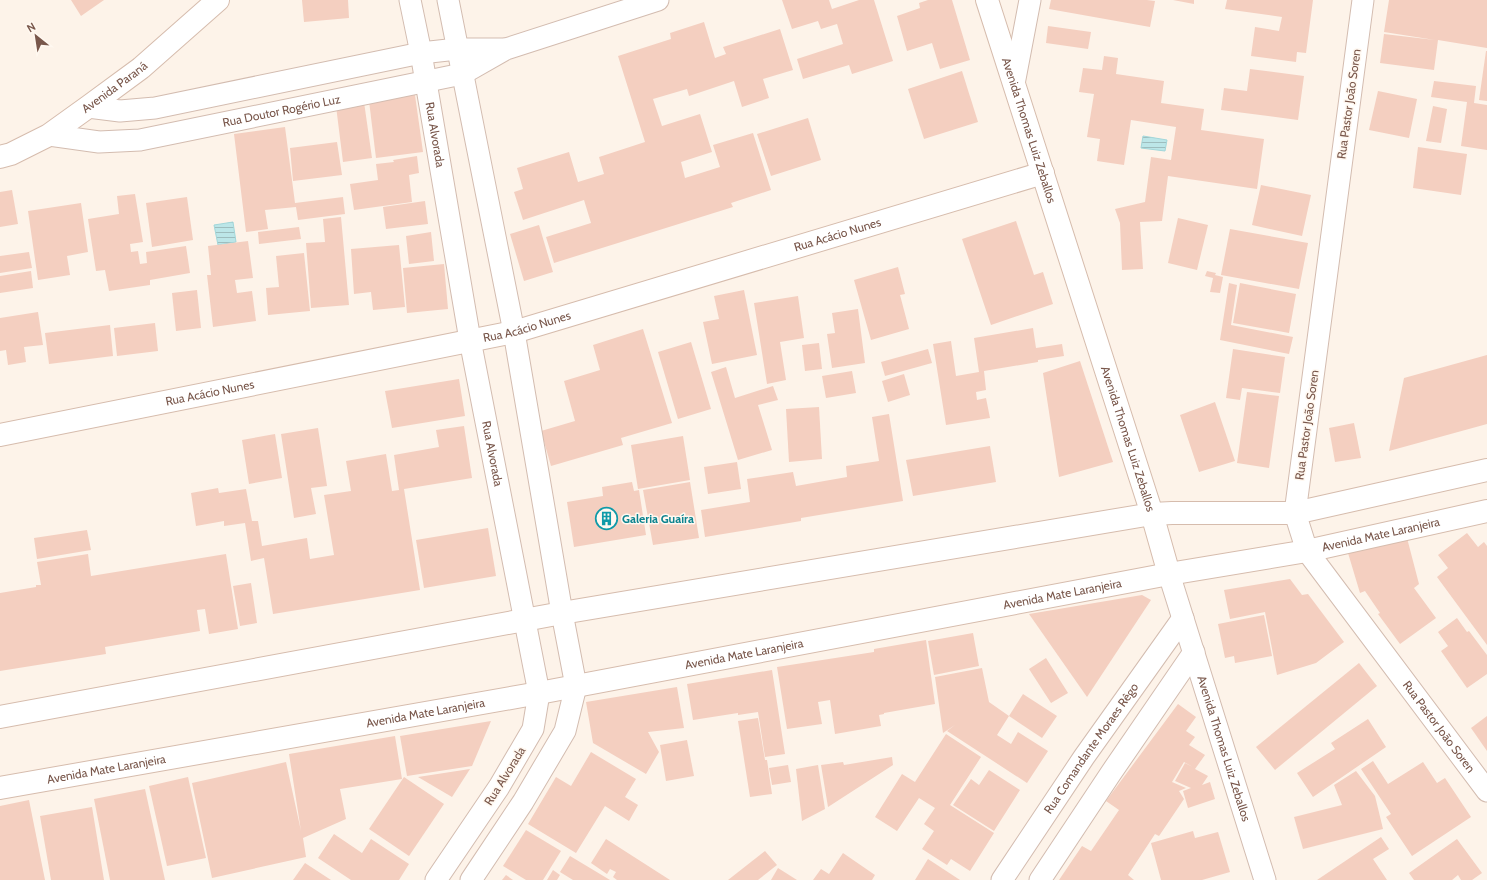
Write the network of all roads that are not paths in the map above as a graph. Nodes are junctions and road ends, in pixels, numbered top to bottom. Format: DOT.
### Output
graph roads {
  1 [pos="218,0"];
  2 [pos="410,0"];
  3 [pos="448,0"];
  4 [pos="658,0"];
  5 [pos="987,0"];
  6 [pos="1030,0"];
  7 [pos="1363,0"];
  8 [pos="457,49"];
  9 [pos="506,49"];
  10 [pos="421,53"];
  11 [pos="462,74"];
  12 [pos="426,82"];
  13 [pos="1014,84"];
  14 [pos="88,107"];
  15 [pos="49,135"];
  16 [pos="0,157"];
  17 [pos="1043,173"];
  18 [pos="514,332"];
  19 [pos="470,340"];
  20 [pos="0,435"];
  21 [pos="1487,470"];
  22 [pos="1487,511"];
  23 [pos="1295,512"];
  24 [pos="1152,514"];
  25 [pos="1307,551"];
  26 [pos="1169,574"];
  27 [pos="562,613"];
  28 [pos="1183,618"];
  29 [pos="525,620"];
  30 [pos="1194,652"];
  31 [pos="576,686"];
  32 [pos="539,693"];
  33 [pos="0,717"];
  34 [pos="1084,757"];
  35 [pos="1111,773"];
  36 [pos="499,787"];
  37 [pos="0,788"];
  38 [pos="1487,791"];
  39 [pos="523,802"];
  40 [pos="436,880"];
  41 [pos="470,880"];
  42 [pos="1002,880"];
  43 [pos="1040,880"];
  44 [pos="1265,880"];
  1 -- 14 [label="main road, Avenida Paraná"];
  2 -- 10 [label="street, Rua Alvorada"];
  3 -- 8 [label="street"];
  4 -- 9 [label="street, Rua Doutor Rogério Luz"];
  5 -- 13 [label="main road, Avenida Thomas Luiz Zeballos"];
  6 -- 13 [label="street"];
  7 -- 23 [label="street, Rua Pastor João Soren"];
  8 -- 9 [label="street, Rua Doutor Rogério Luz"];
  8 -- 10 [label="street, Rua Doutor Rogério Luz"];
  8 -- 11 [label="street"];
  9 -- 11 [label="street, Rua Doutor Rogério Luz"];
  10 -- 12 [label="street, Rua Alvorada"];
  10 -- 14 [label="street, Rua Doutor Rogério Luz"];
  11 -- 12 [label="street, Rua Doutor Rogério Luz"];
  11 -- 18 [label="street"];
  12 -- 15 [label="street, Rua Doutor Rogério Luz"];
  12 -- 19 [label="street, Rua Alvorada"];
  13 -- 17 [label="main road, Avenida Thomas Luiz Zeballos"];
  14 -- 15 [label="main road, Avenida Paraná"];
  15 -- 16 [label="main road, Avenida Paraná"];
  17 -- 18 [label="main road, Rua Acácio Nunes"];
  17 -- 24 [label="main road, Avenida Thomas Luiz Zeballos"];
  18 -- 19 [label="main road, Rua Acácio Nunes"];
  18 -- 27 [label="street"];
  19 -- 20 [label="main road, Rua Acácio Nunes"];
  19 -- 29 [label="street, Rua Alvorada"];
  21 -- 23 [label="main road"];
  22 -- 25 [label="main road, Avenida Mate Laranjeira"];
  23 -- 24 [label="main road"];
  23 -- 25 [label="street, Rua Pastor João Soren"];
  24 -- 26 [label="main road, Avenida Thomas Luiz Zeballos"];
  24 -- 27 [label="main road"];
  25 -- 26 [label="main road, Avenida Mate Laranjeira"];
  25 -- 38 [label="street, Rua Pastor João Soren"];
  26 -- 28 [label="street, Avenida Thomas Luiz Zeballos"];
  26 -- 31 [label="main road, Avenida Mate Laranjeira"];
  27 -- 29 [label="main road"];
  27 -- 31 [label="street"];
  28 -- 30 [label="street, Avenida Thomas Luiz Zeballos"];
  28 -- 34 [label="street, Rua Comandante Moraes Rêgo"];
  29 -- 32 [label="street, Rua Alvorada"];
  29 -- 33 [label="main road"];
  30 -- 35 [label="street"];
  30 -- 44 [label="street, Avenida Thomas Luiz Zeballos"];
  31 -- 32 [label="main road, Avenida Mate Laranjeira"];
  31 -- 39 [label="street"];
  32 -- 36 [label="street, Rua Alvorada"];
  32 -- 37 [label="main road, Avenida Mate Laranjeira"];
  34 -- 35 [label="street"];
  34 -- 42 [label="street, Rua Comandante Moraes Rêgo"];
  35 -- 43 [label="street"];
  36 -- 39 [label="street"];
  36 -- 40 [label="street, Rua Alvorada"];
  39 -- 41 [label="street"];
}
